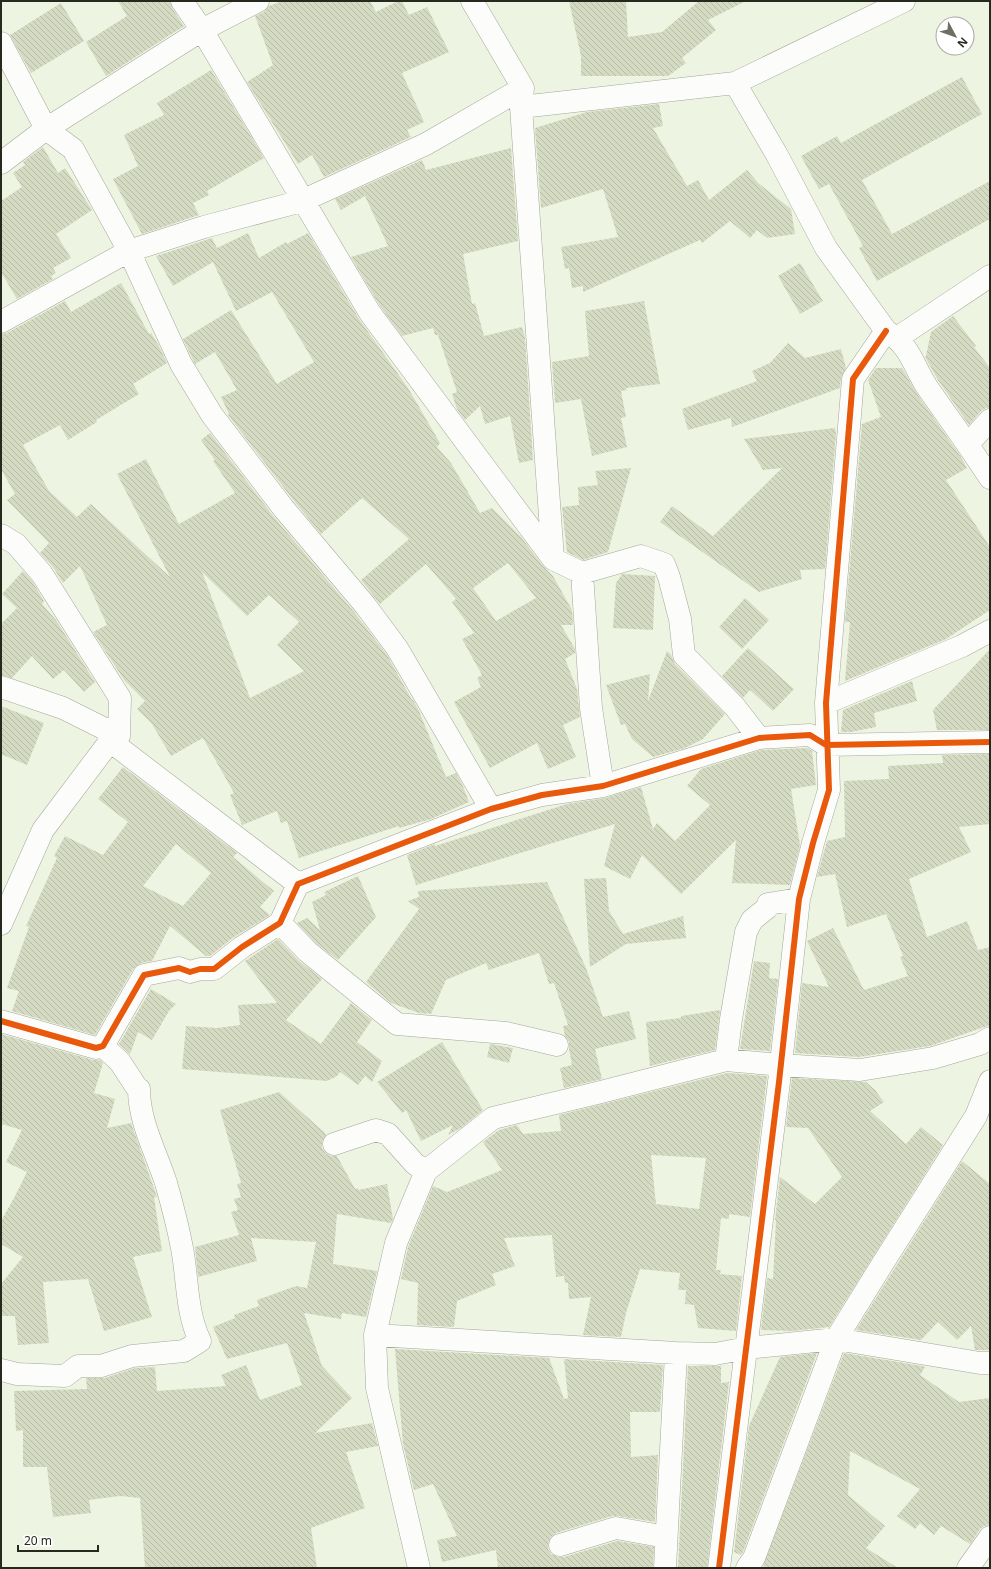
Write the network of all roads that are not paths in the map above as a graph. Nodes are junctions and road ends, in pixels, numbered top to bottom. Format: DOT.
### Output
graph roads {
  1 [pos="182,1"];
  2 [pos="258,1"];
  3 [pos="472,1"];
  4 [pos="904,1"];
  5 [pos="202,30"];
  6 [pos="1,43"];
  7 [pos="735,83"];
  8 [pos="522,98"];
  9 [pos="46,129"];
  10 [pos="1,163"];
  11 [pos="302,201"];
  12 [pos="129,251"];
  13 [pos="990,276"];
  14 [pos="1,322"];
  15 [pos="891,334"];
  16 [pos="990,420"];
  17 [pos="968,444"];
  18 [pos="990,478"];
  19 [pos="1,534"];
  20 [pos="553,559"];
  21 [pos="582,573"];
  22 [pos="990,631"];
  23 [pos="1,687"];
  24 [pos="826,703"];
  25 [pos="115,738"];
  26 [pos="759,738"];
  27 [pos="990,742"];
  28 [pos="826,745"];
  29 [pos="603,786"];
  30 [pos="491,809"];
  31 [pos="298,884"];
  32 [pos="799,898"];
  33 [pos="1,924"];
  34 [pos="280,924"];
  35 [pos="1,1021"];
  36 [pos="987,1044"];
  37 [pos="557,1045"];
  38 [pos="103,1046"];
  39 [pos="726,1060"];
  40 [pos="781,1065"];
  41 [pos="990,1081"];
  42 [pos="334,1144"];
  43 [pos="426,1170"];
  44 [pos="375,1335"];
  45 [pos="836,1339"];
  46 [pos="747,1348"];
  47 [pos="676,1353"];
  48 [pos="990,1363"];
  49 [pos="1,1370"];
  50 [pos="666,1537"];
  51 [pos="990,1537"];
  52 [pos="560,1545"];
  53 [pos="419,1568"];
  54 [pos="665,1568"];
  55 [pos="719,1568"];
  56 [pos="747,1568"];
  57 [pos="968,1568"];
  1 -- 5 [label="street"];
  2 -- 5 [label="street"];
  3 -- 8 [label="street"];
  4 -- 7 [label="street"];
  5 -- 9 [label="street"];
  5 -- 11 [label="street"];
  6 -- 9 [label="street"];
  7 -- 8 [label="street"];
  7 -- 15 [label="street"];
  8 -- 11 [label="street"];
  8 -- 20 [label="street"];
  9 -- 10 [label="street"];
  9 -- 12 [label="street"];
  11 -- 12 [label="street"];
  11 -- 20 [label="street"];
  12 -- 14 [label="street"];
  12 -- 30 [label="street"];
  13 -- 15 [label="street"];
  15 -- 17 [label="street"];
  15 -- 24 [label="street"];
  16 -- 17 [label="street"];
  17 -- 18 [label="street"];
  19 -- 25 [label="street"];
  20 -- 21 [label="street"];
  21 -- 26 [label="street"];
  21 -- 29 [label="street"];
  22 -- 24 [label="street"];
  23 -- 25 [label="street"];
  24 -- 28 [label="street"];
  25 -- 31 [label="street"];
  25 -- 33 [label="street"];
  26 -- 28 [label="street"];
  26 -- 29 [label="street"];
  27 -- 28 [label="street"];
  28 -- 32 [label="street"];
  29 -- 30 [label="street"];
  30 -- 31 [label="street"];
  31 -- 34 [label="street"];
  32 -- 39 [label="street"];
  32 -- 40 [label="street"];
  34 -- 37 [label="street"];
  34 -- 38 [label="street"];
  35 -- 38 [label="street"];
  36 -- 40 [label="street"];
  38 -- 49 [label="street"];
  39 -- 40 [label="street"];
  39 -- 43 [label="street"];
  40 -- 46 [label="street"];
  41 -- 45 [label="street"];
  42 -- 43 [label="street"];
  43 -- 44 [label="street"];
  44 -- 47 [label="street"];
  44 -- 53 [label="street"];
  45 -- 46 [label="street"];
  45 -- 48 [label="street"];
  45 -- 56 [label="street"];
  46 -- 47 [label="street"];
  46 -- 55 [label="street"];
  47 -- 50 [label="street"];
  50 -- 52 [label="street"];
  50 -- 54 [label="street"];
  51 -- 57 [label="street"];
}
